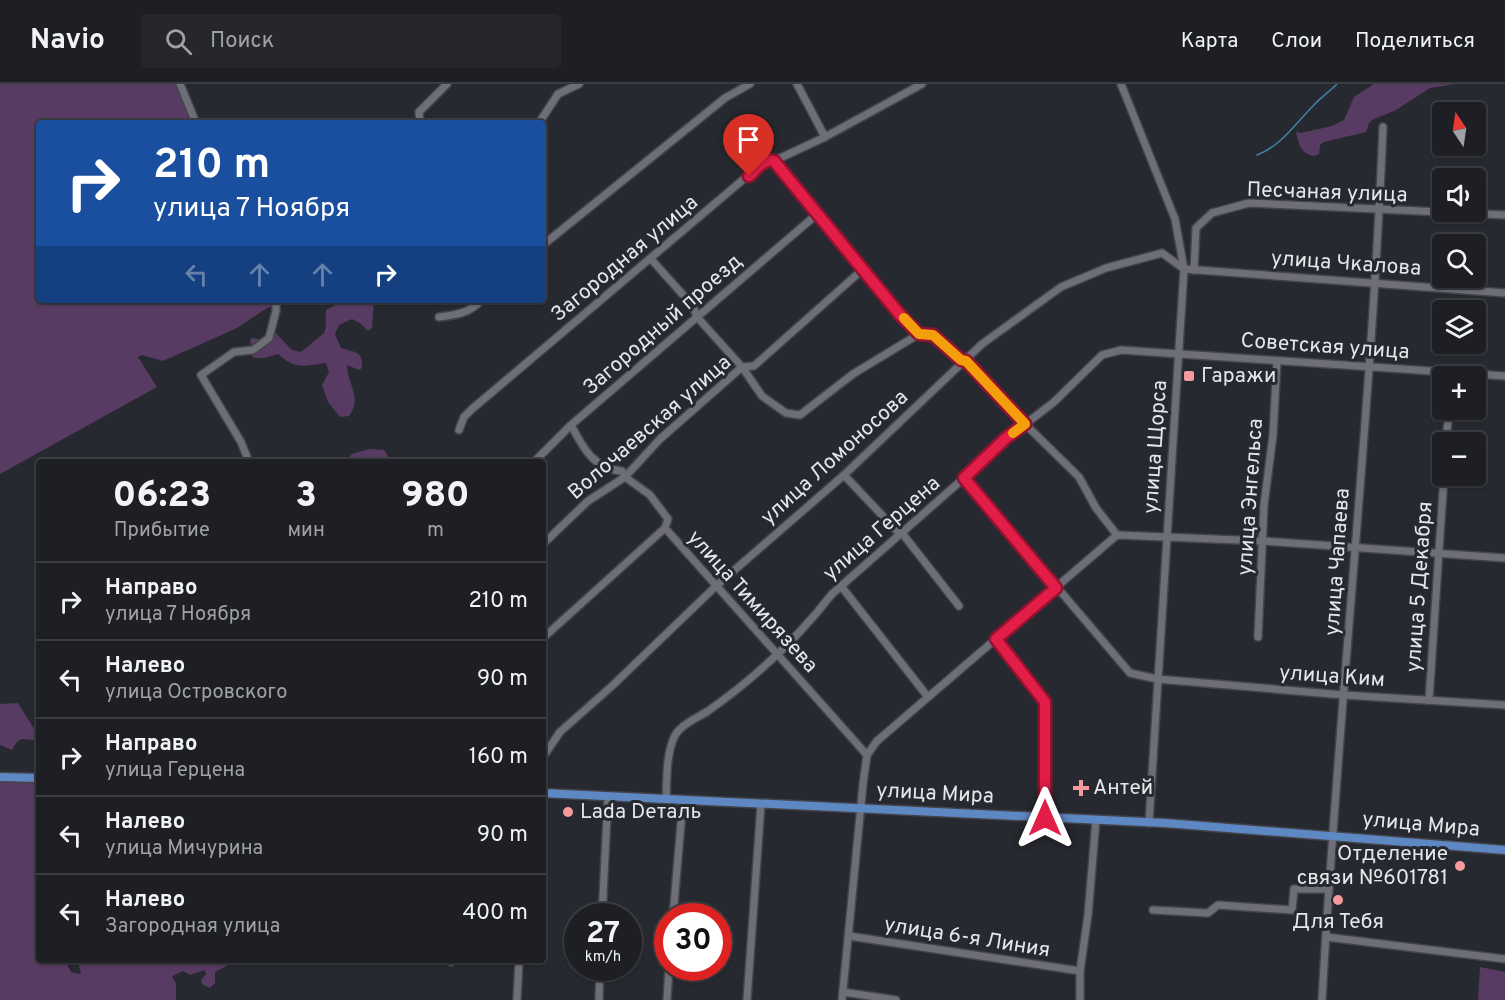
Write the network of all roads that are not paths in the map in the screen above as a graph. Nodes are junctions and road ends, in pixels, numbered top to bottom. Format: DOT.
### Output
graph roads {
  1 [pos="180,84"];
  2 [pos="447,84"];
  3 [pos="579,84"];
  4 [pos="750,84"];
  5 [pos="797,84"];
  6 [pos="922,84"];
  7 [pos="1121,84"];
  8 [pos="195,120"];
  9 [pos="420,120"];
  10 [pos="541,120"];
  11 [pos="1383,127"];
  12 [pos="825,137"];
  13 [pos="774,161"];
  14 [pos="1379,210"];
  15 [pos="816,214"];
  16 [pos="1505,215"];
  17 [pos="546,243"];
  18 [pos="651,259"];
  19 [pos="1184,269"];
  20 [pos="862,270"];
  21 [pos="1194,270"];
  22 [pos="1376,282"];
  23 [pos="1505,293"];
  24 [pos="276,303"];
  25 [pos="479,303"];
  26 [pos="439,317"];
  27 [pos="697,317"];
  28 [pos="919,334"];
  29 [pos="1179,354"];
  30 [pos="966,361"];
  31 [pos="1277,361"];
  32 [pos="742,367"];
  33 [pos="1369,367"];
  34 [pos="1432,373"];
  35 [pos="1486,376"];
  36 [pos="1505,376"];
  37 [pos="1025,424"];
  38 [pos="571,425"];
  39 [pos="459,429"];
  40 [pos="248,459"];
  41 [pos="537,459"];
  42 [pos="844,475"];
  43 [pos="626,477"];
  44 [pos="964,478"];
  45 [pos="1443,486"];
  46 [pos="665,528"];
  47 [pos="902,533"];
  48 [pos="1117,535"];
  49 [pos="1167,538"];
  50 [pos="546,541"];
  51 [pos="1263,541"];
  52 [pos="1356,549"];
  53 [pos="1439,554"];
  54 [pos="1505,558"];
  55 [pos="841,586"];
  56 [pos="715,587"];
  57 [pos="1056,588"];
  58 [pos="959,606"];
  59 [pos="546,635"];
  60 [pos="1258,637"];
  61 [pos="996,639"];
  62 [pos="777,656"];
  63 [pos="1157,679"];
  64 [pos="1344,695"];
  65 [pos="928,697"];
  66 [pos="1429,700"];
  67 [pos="1505,705"];
  68 [pos="546,753"];
  69 [pos="867,755"];
  70 [pos="0,777"];
  71 [pos="36,778"];
  72 [pos="546,794"];
  73 [pos="608,797"];
  74 [pos="666,800"];
  75 [pos="682,800"];
  76 [pos="761,804"];
  77 [pos="860,809"];
  78 [pos="1045,818"];
  79 [pos="1096,820"];
  80 [pos="1149,823"];
  81 [pos="1331,836"];
  82 [pos="1505,850"];
  83 [pos="1328,889"];
  84 [pos="603,903"];
  85 [pos="674,903"];
  86 [pos="1153,910"];
  87 [pos="849,936"];
  88 [pos="1326,937"];
  89 [pos="1505,959"];
  90 [pos="519,963"];
  91 [pos="1080,971"];
  92 [pos="600,981"];
  93 [pos="668,981"];
  94 [pos="842,996"];
  95 [pos="517,1000"];
  96 [pos="599,1000"];
  97 [pos="667,1000"];
  98 [pos="747,1000"];
  99 [pos="896,1000"];
  100 [pos="1080,1000"];
  101 [pos="1322,1000"];
  1 -- 8 [label="street"];
  2 -- 9 [label="street"];
  3 -- 10 [label="street"];
  4 -- 17 [label="street"];
  5 -- 12 [label="street"];
  6 -- 12 [label="street, Загородная улица"];
  7 -- 19 [label="street, улица Щорса"];
  11 -- 14 [label="street, улица Чапаева"];
  12 -- 13 [label="street, Загородная улица"];
  13 -- 15 [label="street"];
  13 -- 18 [label="street, Загородная улица"];
  14 -- 16 [label="street, Песчаная улица"];
  14 -- 21 [label="street, Песчаная улица"];
  14 -- 22 [label="street, улица Чапаева"];
  15 -- 20 [label="street"];
  15 -- 27 [label="street, Загородный проезд"];
  18 -- 27 [label="street"];
  18 -- 39 [label="street, Загородная улица"];
  19 -- 21 [label="street, улица Чкалова"];
  19 -- 29 [label="street, улица Щорса"];
  19 -- 30 [label="street, улица Ломоносова"];
  20 -- 28 [label="street"];
  20 -- 32 [label="street, Волочаевская улица"];
  21 -- 22 [label="street, улица Чкалова"];
  22 -- 23 [label="street, улица Чкалова"];
  22 -- 33 [label="street, улица Чапаева"];
  24 -- 40 [label="street"];
  25 -- 26 [label="street"];
  27 -- 32 [label="street"];
  27 -- 38 [label="street, Загородный проезд"];
  28 -- 30 [label="street"];
  28 -- 32 [label="street"];
  29 -- 31 [label="street, Советская улица"];
  29 -- 37 [label="street, улица Герцена"];
  29 -- 49 [label="street, улица Щорса"];
  30 -- 37 [label="street"];
  30 -- 42 [label="street, улица Ломоносова"];
  31 -- 33 [label="street, Советская улица"];
  31 -- 51 [label="street, улица Энгельса"];
  32 -- 43 [label="street, Волочаевская улица"];
  33 -- 34 [label="street, Советская улица"];
  33 -- 52 [label="street, улица Чапаева"];
  35 -- 36 [label="street, Советская улица"];
  37 -- 44 [label="street, улица Герцена"];
  37 -- 48 [label="street"];
  38 -- 41 [label="street, Загородный проезд"];
  38 -- 43 [label="street, улица Тимирязева"];
  42 -- 47 [label="street"];
  42 -- 56 [label="street, улица Ломоносова"];
  43 -- 46 [label="street, улица Тимирязева"];
  43 -- 50 [label="street, Волочаевская улица"];
  44 -- 47 [label="street, улица Герцена"];
  44 -- 57 [label="street, улица Ким"];
  45 -- 53 [label="street, улица 5 Декабря"];
  46 -- 56 [label="street, улица Тимирязева"];
  46 -- 59 [label="street"];
  47 -- 55 [label="street, улица Герцена"];
  47 -- 58 [label="street"];
  48 -- 49 [label="street"];
  48 -- 57 [label="street"];
  49 -- 51 [label="street"];
  49 -- 63 [label="street, улица Щорса"];
  51 -- 52 [label="street"];
  51 -- 60 [label="street, улица Энгельса"];
  52 -- 53 [label="street"];
  52 -- 64 [label="street, улица Чапаева"];
  53 -- 54 [label="street"];
  53 -- 66 [label="street, улица 5 Декабря"];
  55 -- 62 [label="street, улица Герцена"];
  55 -- 65 [label="street"];
  56 -- 62 [label="street, улица Тимирязева"];
  56 -- 68 [label="street, улица Ломоносова"];
  57 -- 61 [label="street"];
  57 -- 63 [label="street, улица Ким"];
  61 -- 65 [label="street"];
  61 -- 78 [label="street"];
  62 -- 69 [label="street, улица Тимирязева"];
  62 -- 74 [label="street, улица Герцена"];
  63 -- 64 [label="street, улица Ким"];
  63 -- 80 [label="street, улица Щорса"];
  64 -- 66 [label="street, улица Ким"];
  64 -- 81 [label="street, улица Чапаева"];
  65 -- 69 [label="street"];
  66 -- 67 [label="street, улица Ким"];
  69 -- 77 [label="street"];
  70 -- 71 [label="main road"];
  72 -- 73 [label="main road, улица Мира"];
  73 -- 74 [label="main road, улица Мира"];
  73 -- 84 [label="street"];
  74 -- 75 [label="main road, улица Мира"];
  75 -- 76 [label="main road, улица Мира"];
  75 -- 85 [label="street"];
  76 -- 77 [label="main road, улица Мира"];
  76 -- 98 [label="street"];
  77 -- 78 [label="main road, улица Мира"];
  77 -- 87 [label="street"];
  78 -- 79 [label="main road, улица Мира"];
  79 -- 80 [label="main road, улица Мира"];
  79 -- 91 [label="street"];
  80 -- 81 [label="main road, улица Мира"];
  81 -- 82 [label="main road, улица Мира"];
  81 -- 83 [label="street, улица Чапаева"];
  83 -- 86 [label="street"];
  83 -- 88 [label="street, улица Чапаева"];
  87 -- 91 [label="street, улица 6-я Линия"];
  87 -- 94 [label="street"];
  88 -- 89 [label="street"];
  88 -- 101 [label="street, улица Чапаева"];
  90 -- 95 [label="street"];
  91 -- 100 [label="street"];
  92 -- 96 [label="street"];
  93 -- 97 [label="street"];
  94 -- 99 [label="street"];
}
